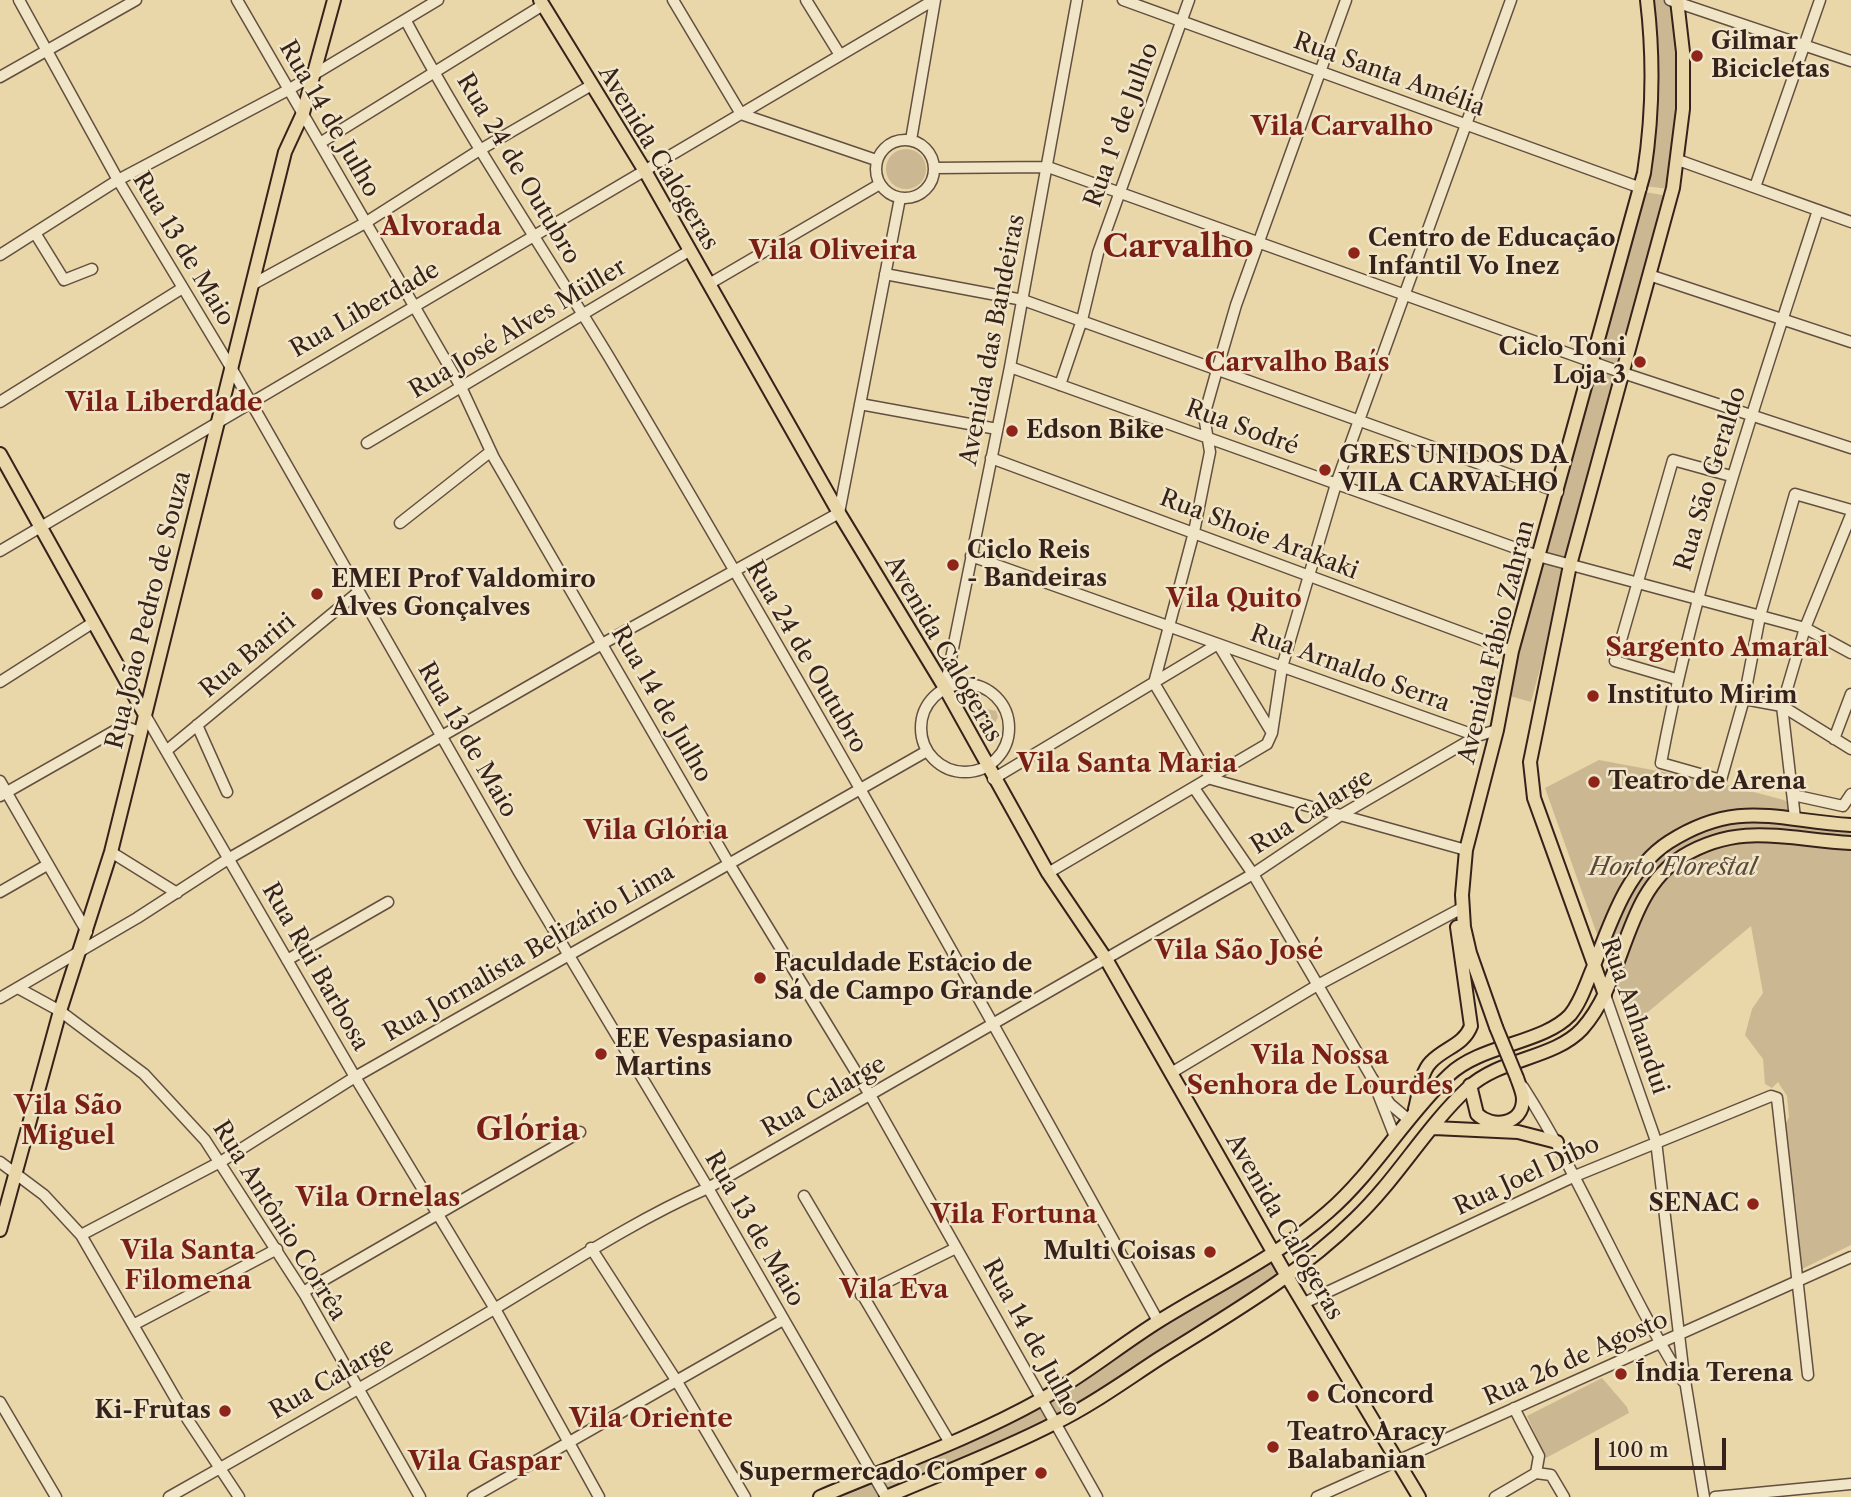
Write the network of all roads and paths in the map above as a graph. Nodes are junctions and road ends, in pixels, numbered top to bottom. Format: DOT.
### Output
graph roads {
  1 [pos="19,0"];
  2 [pos="136,0"];
  3 [pos="237,0"];
  4 [pos="334,0"];
  5 [pos="438,0"];
  6 [pos="673,0"];
  7 [pos="806,0"];
  8 [pos="934,0"];
  9 [pos="1077,0"];
  10 [pos="1122,0"];
  11 [pos="1189,0"];
  12 [pos="1346,0"];
  13 [pos="1511,0"];
  14 [pos="1647,0"];
  15 [pos="1820,0"];
  16 [pos="1675,1"];
  17 [pos="542,2"];
  18 [pos="1695,4"];
  19 [pos="406,21"];
  20 [pos="1181,22"];
  21 [pos="1804,46"];
  22 [pos="47,51"];
  23 [pos="840,55"];
  24 [pos="1851,61"];
  25 [pos="1320,72"];
  26 [pos="436,74"];
  27 [pos="314,75"];
  28 [pos="0,77"];
  29 [pos="590,86"];
  30 [pos="288,90"];
  31 [pos="303,113"];
  32 [pos="741,114"];
  33 [pos="1466,125"];
  34 [pos="911,140"];
  35 [pos="320,144"];
  36 [pos="478,151"];
  37 [pos="876,160"];
  38 [pos="1678,160"];
  39 [pos="1048,167"];
  40 [pos="934,168"];
  41 [pos="645,170"];
  42 [pos="118,180"];
  43 [pos="880,184"];
  44 [pos="1755,187"];
  45 [pos="1641,188"];
  46 [pos="1119,191"];
  47 [pos="900,198"];
  48 [pos="1818,210"];
  49 [pos="1851,222"];
  50 [pos="365,223"];
  51 [pos="34,233"];
  52 [pos="533,236"];
  53 [pos="1259,241"];
  54 [pos="689,251"];
  55 [pos="0,255"];
  56 [pos="92,269"];
  57 [pos="885,274"];
  58 [pos="1649,275"];
  59 [pos="255,283"];
  60 [pos="709,284"];
  61 [pos="181,289"];
  62 [pos="1405,294"];
  63 [pos="1023,300"];
  64 [pos="413,306"];
  65 [pos="583,316"];
  66 [pos="1783,319"];
  67 [pos="1082,320"];
  68 [pos="1851,342"];
  69 [pos="1594,363"];
  70 [pos="1010,367"];
  71 [pos="1216,370"];
  72 [pos="233,371"];
  73 [pos="1623,373"];
  74 [pos="1060,385"];
  75 [pos="461,387"];
  76 [pos="0,402"];
  77 [pos="250,403"];
  78 [pos="860,404"];
  79 [pos="1751,415"];
  80 [pos="1359,421"];
  81 [pos="219,422"];
  82 [pos="998,429"];
  83 [pos="1210,439"];
  84 [pos="367,443"];
  85 [pos="1851,448"];
  86 [pos="490,452"];
  87 [pos="0,454"];
  88 [pos="991,458"];
  89 [pos="1731,476"];
  90 [pos="1336,484"];
  91 [pos="1558,492"];
  92 [pos="839,513"];
  93 [pos="1851,513"];
  94 [pos="400,523"];
  95 [pos="40,525"];
  96 [pos="1194,532"];
  97 [pos="0,551"];
  98 [pos="971,556"];
  99 [pos="1538,556"];
  100 [pos="1570,565"];
  101 [pos="733,572"];
  102 [pos="1309,577"];
  103 [pos="1637,583"];
  104 [pos="357,593"];
  105 [pos="1697,600"];
  106 [pos="1760,616"];
  107 [pos="94,622"];
  108 [pos="1805,628"];
  109 [pos="1170,629"];
  110 [pos="602,644"];
  111 [pos="1218,644"];
  112 [pos="1512,651"];
  113 [pos="1851,653"];
  114 [pos="1282,667"];
  115 [pos="1676,679"];
  116 [pos="0,682"];
  117 [pos="1154,683"];
  118 [pos="945,688"];
  119 [pos="1851,695"];
  120 [pos="1744,699"];
  121 [pos="1782,706"];
  122 [pos="144,713"];
  123 [pos="197,725"];
  124 [pos="1497,730"];
  125 [pos="140,732"];
  126 [pos="1272,733"];
  127 [pos="1477,736"];
  128 [pos="440,737"];
  129 [pos="1834,739"];
  130 [pos="1851,749"];
  131 [pos="166,751"];
  132 [pos="927,751"];
  133 [pos="989,773"];
  134 [pos="1211,779"];
  135 [pos="0,781"];
  136 [pos="1194,788"];
  137 [pos="859,790"];
  138 [pos="227,792"];
  139 [pos="3,794"];
  140 [pos="1851,794"];
  141 [pos="1793,795"];
  142 [pos="1341,815"];
  143 [pos="1795,818"];
  144 [pos="1851,825"];
  145 [pos="1851,843"];
  146 [pos="1466,850"];
  147 [pos="111,852"];
  148 [pos="228,859"];
  149 [pos="728,862"];
  150 [pos="47,865"];
  151 [pos="1048,873"];
  152 [pos="1253,874"];
  153 [pos="0,892"];
  154 [pos="177,892"];
  155 [pos="388,902"];
  156 [pos="1460,904"];
  157 [pos="87,932"];
  158 [pos="81,951"];
  159 [pos="567,955"];
  160 [pos="1106,959"];
  161 [pos="287,960"];
  162 [pos="1594,965"];
  163 [pos="1316,986"];
  164 [pos="18,988"];
  165 [pos="1605,995"];
  166 [pos="0,998"];
  167 [pos="60,1011"];
  168 [pos="993,1022"];
  169 [pos="1171,1073"];
  170 [pos="355,1077"];
  171 [pos="1371,1078"];
  172 [pos="1517,1078"];
  173 [pos="1470,1086"];
  174 [pos="870,1095"];
  175 [pos="1411,1117"];
  176 [pos="1434,1128"];
  177 [pos="580,1132"];
  178 [pos="1395,1137"];
  179 [pos="1656,1141"];
  180 [pos="1557,1142"];
  181 [pos="222,1161"];
  182 [pos="0,1162"];
  183 [pos="15,1172"];
  184 [pos="1575,1176"];
  185 [pos="708,1188"];
  186 [pos="804,1196"];
  187 [pos="439,1214"];
  188 [pos="0,1230"];
  189 [pos="81,1235"];
  190 [pos="591,1248"];
  191 [pos="956,1248"];
  192 [pos="277,1249"];
  193 [pos="1275,1255"];
  194 [pos="1851,1257"];
  195 [pos="1288,1278"];
  196 [pos="1799,1282"];
  197 [pos="303,1292"];
  198 [pos="861,1295"];
  199 [pos="1304,1303"];
  200 [pos="495,1309"];
  201 [pos="783,1321"];
  202 [pos="1158,1321"];
  203 [pos="133,1325"];
  204 [pos="1679,1336"];
  205 [pos="1658,1341"];
  206 [pos="1808,1375"];
  207 [pos="676,1380"];
  208 [pos="1687,1387"];
  209 [pos="358,1389"];
  210 [pos="1043,1399"];
  211 [pos="0,1402"];
  212 [pos="1514,1408"];
  213 [pos="1055,1424"];
  214 [pos="569,1441"];
  215 [pos="950,1443"];
  216 [pos="1399,1463"];
  217 [pos="222,1468"];
  218 [pos="1536,1473"];
  219 [pos="872,1475"];
  220 [pos="1851,1484"];
  221 [pos="57,1497"];
  222 [pos="169,1497"];
  223 [pos="239,1497"];
  224 [pos="420,1497"];
  225 [pos="473,1497"];
  226 [pos="599,1497"];
  227 [pos="745,1497"];
  228 [pos="820,1497"];
  229 [pos="886,1497"];
  230 [pos="1097,1497"];
  231 [pos="1317,1497"];
  232 [pos="1419,1497"];
  233 [pos="1496,1497"];
  234 [pos="1564,1497"];
  235 [pos="1704,1497"];
  236 [pos="1714,1497"];
  1 -- 22 [label="street, Rua 13 de Maio"];
  2 -- 22 [label="street"];
  3 -- 30 [label="street, Rua 14 de Julho"];
  4 -- 27 [label="main road, Rua João Pedro de Souza"];
  5 -- 19 [label="street"];
  6 -- 32 [label="street"];
  7 -- 23 [label="street"];
  8 -- 23 [label="street, Rua Liberdade"];
  8 -- 34 [label="street"];
  9 -- 39 [label="street, Avenida das Bandeiras"];
  10 -- 20 [label="street, Rua Santa Amélia"];
  11 -- 20 [label="street, Rua 1º de Julho"];
  12 -- 25 [label="street"];
  13 -- 33 [label="street"];
  14 -- 45 [label="main road, Avenida Fábio Zahran"];
  15 -- 21 [label="street"];
  16 -- 18 [label="street"];
  16 -- 38 [label="main road"];
  17 -- 26 [label="street"];
  17 -- 29 [label="main road, Avenida Calógeras"];
  18 -- 21 [label="street"];
  19 -- 26 [label="street, Rua 24 de Outubro"];
  19 -- 27 [label="street"];
  20 -- 25 [label="street, Rua Santa Amélia"];
  20 -- 46 [label="street, Rua 1º de Julho"];
  21 -- 24 [label="street"];
  21 -- 44 [label="street"];
  22 -- 28 [label="street"];
  22 -- 42 [label="street, Rua 13 de Maio"];
  23 -- 32 [label="street, Rua Liberdade"];
  25 -- 33 [label="street, Rua Santa Amélia"];
  25 -- 53 [label="street"];
  26 -- 35 [label="street"];
  26 -- 36 [label="street, Rua 24 de Outubro"];
  27 -- 30 [label="street"];
  27 -- 31 [label="main road, Rua João Pedro de Souza"];
  29 -- 36 [label="street"];
  29 -- 41 [label="main road, Avenida Calógeras"];
  30 -- 31 [label="street, Rua 14 de Julho"];
  30 -- 42 [label="street"];
  31 -- 35 [label="street, Rua 14 de Julho"];
  31 -- 59 [label="main road, Rua João Pedro de Souza"];
  32 -- 37 [label="street"];
  32 -- 41 [label="street, Rua Liberdade"];
  33 -- 45 [label="street, Rua Santa Amélia"];
  33 -- 62 [label="street"];
  34 -- 37 [label="street"];
  34 -- 40 [label="street"];
  35 -- 50 [label="street, Rua 14 de Julho"];
  36 -- 50 [label="street"];
  36 -- 52 [label="street, Rua 24 de Outubro"];
  37 -- 43 [label="street"];
  38 -- 44 [label="street"];
  38 -- 58 [label="main road"];
  39 -- 40 [label="street"];
  39 -- 46 [label="street"];
  39 -- 63 [label="street, Avenida das Bandeiras"];
  40 -- 47 [label="street"];
  41 -- 52 [label="street, Rua Liberdade"];
  41 -- 54 [label="main road, Avenida Calógeras"];
  42 -- 51 [label="street"];
  42 -- 61 [label="street, Rua 13 de Maio"];
  43 -- 47 [label="street"];
  43 -- 60 [label="street"];
  44 -- 48 [label="street"];
  45 -- 69 [label="main road, Avenida Fábio Zahran"];
  46 -- 53 [label="street"];
  46 -- 67 [label="street, Rua 1º de Julho"];
  47 -- 57 [label="street"];
  48 -- 49 [label="street"];
  48 -- 66 [label="street, Rua São Geraldo"];
  50 -- 59 [label="street"];
  50 -- 64 [label="street, Rua 14 de Julho"];
  51 -- 55 [label="street"];
  51 -- 56 [label="street"];
  52 -- 64 [label="street, Rua Liberdade"];
  52 -- 65 [label="street, Rua 24 de Outubro"];
  53 -- 62 [label="street"];
  53 -- 71 [label="street"];
  54 -- 60 [label="main road, Avenida Calógeras"];
  54 -- 65 [label="street, Rua José Alves Müller"];
  57 -- 63 [label="street"];
  57 -- 78 [label="street"];
  58 -- 66 [label="street"];
  58 -- 73 [label="main road"];
  59 -- 72 [label="main road, Rua João Pedro de Souza"];
  60 -- 92 [label="main road, Avenida Calógeras"];
  61 -- 72 [label="street, Rua 13 de Maio"];
  61 -- 76 [label="street"];
  62 -- 69 [label="street"];
  62 -- 80 [label="street"];
  63 -- 67 [label="street"];
  63 -- 70 [label="street, Avenida das Bandeiras"];
  64 -- 75 [label="street, Rua 14 de Julho"];
  64 -- 77 [label="street, Rua Liberdade"];
  65 -- 75 [label="street, Rua José Alves Müller"];
  65 -- 101 [label="street, Rua 24 de Outubro"];
  66 -- 68 [label="street"];
  66 -- 79 [label="street, Rua São Geraldo"];
  67 -- 71 [label="street"];
  67 -- 74 [label="street, Rua 1º de Julho"];
  69 -- 73 [label="street"];
  69 -- 91 [label="main road, Avenida Fábio Zahran"];
  70 -- 74 [label="street, Rua Sodré"];
  70 -- 82 [label="street, Avenida das Bandeiras"];
  71 -- 80 [label="street"];
  71 -- 83 [label="street"];
  72 -- 77 [label="street, Rua 13 de Maio"];
  72 -- 81 [label="main road, Rua João Pedro de Souza"];
  73 -- 79 [label="street"];
  73 -- 100 [label="main road"];
  74 -- 83 [label="street, Rua Sodré"];
  75 -- 84 [label="street, Rua José Alves Müller"];
  75 -- 86 [label="street, Rua 14 de Julho"];
  77 -- 81 [label="street, Rua Liberdade"];
  77 -- 104 [label="street, Rua 13 de Maio"];
  78 -- 82 [label="street"];
  78 -- 92 [label="street"];
  79 -- 85 [label="street"];
  79 -- 89 [label="street, Rua São Geraldo"];
  80 -- 90 [label="street"];
  80 -- 91 [label="street"];
  81 -- 95 [label="street, Rua Liberdade"];
  81 -- 122 [label="main road, Rua João Pedro de Souza"];
  82 -- 88 [label="street, Avenida das Bandeiras"];
  83 -- 90 [label="street, Rua Sodré"];
  83 -- 96 [label="street"];
  86 -- 94 [label="street"];
  86 -- 110 [label="street, Rua 14 de Julho"];
  87 -- 95 [label="main road, Rua Rui Barbosa"];
  88 -- 96 [label="street, Rua Shoie Arakaki"];
  88 -- 98 [label="street, Avenida das Bandeiras"];
  89 -- 103 [label="street"];
  89 -- 105 [label="street, Rua São Geraldo"];
  90 -- 99 [label="street, Rua Sodré"];
  90 -- 102 [label="street"];
  91 -- 99 [label="main road, Avenida Fábio Zahran"];
  92 -- 101 [label="street"];
  92 -- 118 [label="main road, Avenida Calógeras"];
  93 -- 106 [label="street"];
  93 -- 108 [label="street"];
  95 -- 97 [label="street, Rua Liberdade"];
  95 -- 107 [label="main road, Rua Rui Barbosa"];
  96 -- 102 [label="street, Rua Shoie Arakaki"];
  96 -- 109 [label="street"];
  98 -- 109 [label="street, Rua Arnaldo Serra"];
  98 -- 118 [label="street, Avenida das Bandeiras"];
  99 -- 100 [label="street, Rua Sodré"];
  99 -- 112 [label="main road, Avenida Fábio Zahran"];
  100 -- 103 [label="street, Rua Sodré"];
  100 -- 162 [label="main road, Rua Anhandui"];
  101 -- 110 [label="street"];
  101 -- 137 [label="street, Rua 24 de Outubro"];
  102 -- 112 [label="street, Rua Shoie Arakaki"];
  102 -- 114 [label="street"];
  103 -- 105 [label="street, Rua Sodré"];
  103 -- 115 [label="street"];
  104 -- 123 [label="street, Rua Bariri"];
  104 -- 128 [label="street, Rua 13 de Maio"];
  105 -- 106 [label="street, Rua Sodré"];
  105 -- 115 [label="street, Rua São Geraldo"];
  106 -- 108 [label="street, Rua Sodré"];
  106 -- 120 [label="street"];
  107 -- 116 [label="street"];
  107 -- 122 [label="main road, Rua Rui Barbosa"];
  108 -- 113 [label="street, Rua Sodré"];
  108 -- 121 [label="street"];
  109 -- 111 [label="street, Rua Arnaldo Serra"];
  109 -- 117 [label="street"];
  110 -- 128 [label="street"];
  110 -- 149 [label="street, Rua 14 de Julho"];
  111 -- 114 [label="street, Rua Arnaldo Serra"];
  111 -- 117 [label="street"];
  111 -- 126 [label="street"];
  112 -- 124 [label="main road, Avenida Fábio Zahran"];
  114 -- 126 [label="street"];
  114 -- 127 [label="street, Rua Arnaldo Serra"];
  115 -- 120 [label="street, Rua São Geraldo"];
  117 -- 133 [label="street"];
  117 -- 134 [label="street"];
  118 -- 132 [label="street"];
  118 -- 133 [label="main road, Avenida Calógeras"];
  118 -- 133 [label="street"];
  119 -- 129 [label="street"];
  120 -- 121 [label="street"];
  121 -- 129 [label="street"];
  121 -- 141 [label="street"];
  122 -- 125 [label="main road, Rua João Pedro de Souza"];
  122 -- 131 [label="street, Rua Rui Barbosa"];
  123 -- 131 [label="street, Rua Bariri"];
  123 -- 138 [label="street"];
  124 -- 127 [label="street, Rua Calarge"];
  124 -- 146 [label="main road, Avenida Fábio Zahran"];
  125 -- 139 [label="street"];
  125 -- 147 [label="main road, Rua João Pedro de Souza"];
  126 -- 134 [label="street"];
  127 -- 142 [label="street, Rua Calarge"];
  128 -- 148 [label="street"];
  128 -- 159 [label="street, Rua 13 de Maio"];
  129 -- 130 [label="street"];
  131 -- 148 [label="street, Rua Rui Barbosa"];
  132 -- 133 [label="street"];
  132 -- 137 [label="street, Rua Jornalista Belizário Lima"];
  133 -- 151 [label="main road, Avenida Calógeras"];
  134 -- 136 [label="street"];
  134 -- 142 [label="street"];
  135 -- 139 [label="street"];
  136 -- 151 [label="street"];
  136 -- 152 [label="street"];
  137 -- 149 [label="street, Rua Jornalista Belizário Lima"];
  137 -- 168 [label="street, Rua 24 de Outubro"];
  139 -- 150 [label="street"];
  140 -- 141 [label="street"];
  141 -- 143 [label="street"];
  142 -- 146 [label="street"];
  142 -- 152 [label="street, Rua Calarge"];
  143 -- 144 [label="main road"];
  143 -- 162 [label="main road"];
  145 -- 165 [label="main road"];
  146 -- 156 [label="main road, Avenida Fábio Zahran"];
  147 -- 154 [label="street"];
  147 -- 157 [label="main road, Rua João Pedro de Souza"];
  148 -- 154 [label="street"];
  148 -- 161 [label="street, Rua Rui Barbosa"];
  149 -- 159 [label="street, Rua Jornalista Belizário Lima"];
  149 -- 174 [label="street, Rua 14 de Julho"];
  150 -- 153 [label="street"];
  150 -- 157 [label="street"];
  151 -- 160 [label="main road, Avenida Calógeras"];
  152 -- 160 [label="street, Rua Calarge"];
  152 -- 163 [label="street"];
  154 -- 158 [label="street"];
  155 -- 161 [label="street"];
  156 -- 163 [label="street"];
  156 -- 172 [label="main road, Avenida Fábio Zahran, bridge"];
  156 -- 175 [label="main road"];
  157 -- 158 [label="main road, Rua João Pedro de Souza"];
  158 -- 164 [label="street"];
  158 -- 167 [label="main road, Rua João Pedro de Souza"];
  159 -- 170 [label="street, Rua Jornalista Belizário Lima"];
  159 -- 185 [label="street, Rua 13 de Maio"];
  160 -- 168 [label="street, Rua Calarge"];
  160 -- 169 [label="main road, Avenida Calógeras"];
  161 -- 170 [label="street, Rua Rui Barbosa"];
  162 -- 165 [label="main road, Rua Anhandui"];
  162 -- 175 [label="main road"];
  163 -- 169 [label="street"];
  163 -- 171 [label="street"];
  164 -- 166 [label="street"];
  164 -- 167 [label="street, Rua Antônio Corrêa"];
  165 -- 173 [label="main road"];
  165 -- 179 [label="street, Rua Anhandui"];
  167 -- 181 [label="street, Rua Antônio Corrêa"];
  167 -- 183 [label="main road, Rua João Pedro de Souza"];
  168 -- 174 [label="street, Rua Calarge"];
  168 -- 202 [label="street, Rua 24 de Outubro"];
  169 -- 193 [label="main road, Avenida Calógeras"];
  170 -- 181 [label="street, Rua Jornalista Belizário Lima"];
  170 -- 187 [label="street, Rua Rui Barbosa"];
  171 -- 175 [label="street"];
  171 -- 178 [label="street"];
  172 -- 173 [label="main road, Avenida Fábio Zahran"];
  172 -- 180 [label="street"];
  173 -- 176 [label="main road"];
  174 -- 185 [label="street, Rua Calarge"];
  174 -- 191 [label="street, Rua 14 de Julho"];
  175 -- 178 [label="main road"];
  176 -- 180 [label="main road"];
  176 -- 195 [label="main road"];
  177 -- 187 [label="street"];
  178 -- 193 [label="main road"];
  179 -- 184 [label="street, Rua Joel Dibo"];
  179 -- 196 [label="street, Rua Joel Dibo"];
  179 -- 204 [label="street, Rua Anhandui"];
  180 -- 184 [label="street"];
  181 -- 189 [label="street, Rua Jornalista Belizário Lima"];
  181 -- 192 [label="street, Rua Antônio Corrêa"];
  182 -- 183 [label="street"];
  183 -- 188 [label="main road, Rua João Pedro de Souza"];
  183 -- 189 [label="street"];
  184 -- 199 [label="street, Rua Joel Dibo"];
  184 -- 205 [label="street"];
  185 -- 190 [label="street, Rua Calarge"];
  185 -- 201 [label="street, Rua 13 de Maio"];
  186 -- 198 [label="street"];
  187 -- 197 [label="street"];
  187 -- 200 [label="street, Rua Rui Barbosa"];
  189 -- 203 [label="street"];
  190 -- 200 [label="street, Rua Calarge"];
  190 -- 207 [label="street"];
  191 -- 198 [label="street"];
  191 -- 210 [label="street, Rua 14 de Julho"];
  192 -- 197 [label="street, Rua Antônio Corrêa"];
  192 -- 203 [label="street"];
  193 -- 195 [label="main road, Avenida Calógeras"];
  193 -- 202 [label="main road"];
  194 -- 196 [label="street, Rua 26 de Agosto"];
  195 -- 199 [label="main road, Avenida Calógeras"];
  195 -- 213 [label="main road"];
  196 -- 204 [label="street, Rua 26 de Agosto"];
  196 -- 206 [label="street"];
  197 -- 209 [label="street, Rua Antônio Corrêa"];
  198 -- 215 [label="street"];
  199 -- 216 [label="main road, Avenida Calógeras"];
  200 -- 209 [label="street, Rua Calarge"];
  200 -- 214 [label="street, Rua Rui Barbosa"];
  201 -- 207 [label="street"];
  201 -- 219 [label="street, Rua 13 de Maio"];
  202 -- 210 [label="main road"];
  203 -- 217 [label="street"];
  204 -- 205 [label="street, Rua 26 de Agosto"];
  204 -- 208 [label="street, Rua Anhandui"];
  205 -- 208 [label="street"];
  205 -- 212 [label="street, Rua 26 de Agosto"];
  207 -- 214 [label="street"];
  207 -- 227 [label="street"];
  208 -- 235 [label="street, Rua Anhandui"];
  209 -- 217 [label="street, Rua Calarge"];
  209 -- 224 [label="street, Rua Antônio Corrêa"];
  210 -- 213 [label="street, Rua 14 de Julho"];
  210 -- 215 [label="main road"];
  211 -- 221 [label="street"];
  212 -- 216 [label="street, Rua 26 de Agosto"];
  212 -- 218 [label="street"];
  213 -- 229 [label="main road"];
  213 -- 230 [label="street, Rua 14 de Julho"];
  214 -- 225 [label="street"];
  214 -- 226 [label="street, Rua Rui Barbosa"];
  215 -- 219 [label="main road"];
  216 -- 231 [label="street, Rua 26 de Agosto"];
  216 -- 232 [label="main road, Avenida Calógeras"];
  217 -- 222 [label="street, Rua Calarge"];
  217 -- 223 [label="street"];
  218 -- 233 [label="street"];
  218 -- 234 [label="street"];
  219 -- 228 [label="main road"];
  219 -- 229 [label="street, Rua 13 de Maio"];
  220 -- 236 [label="street"];
}
